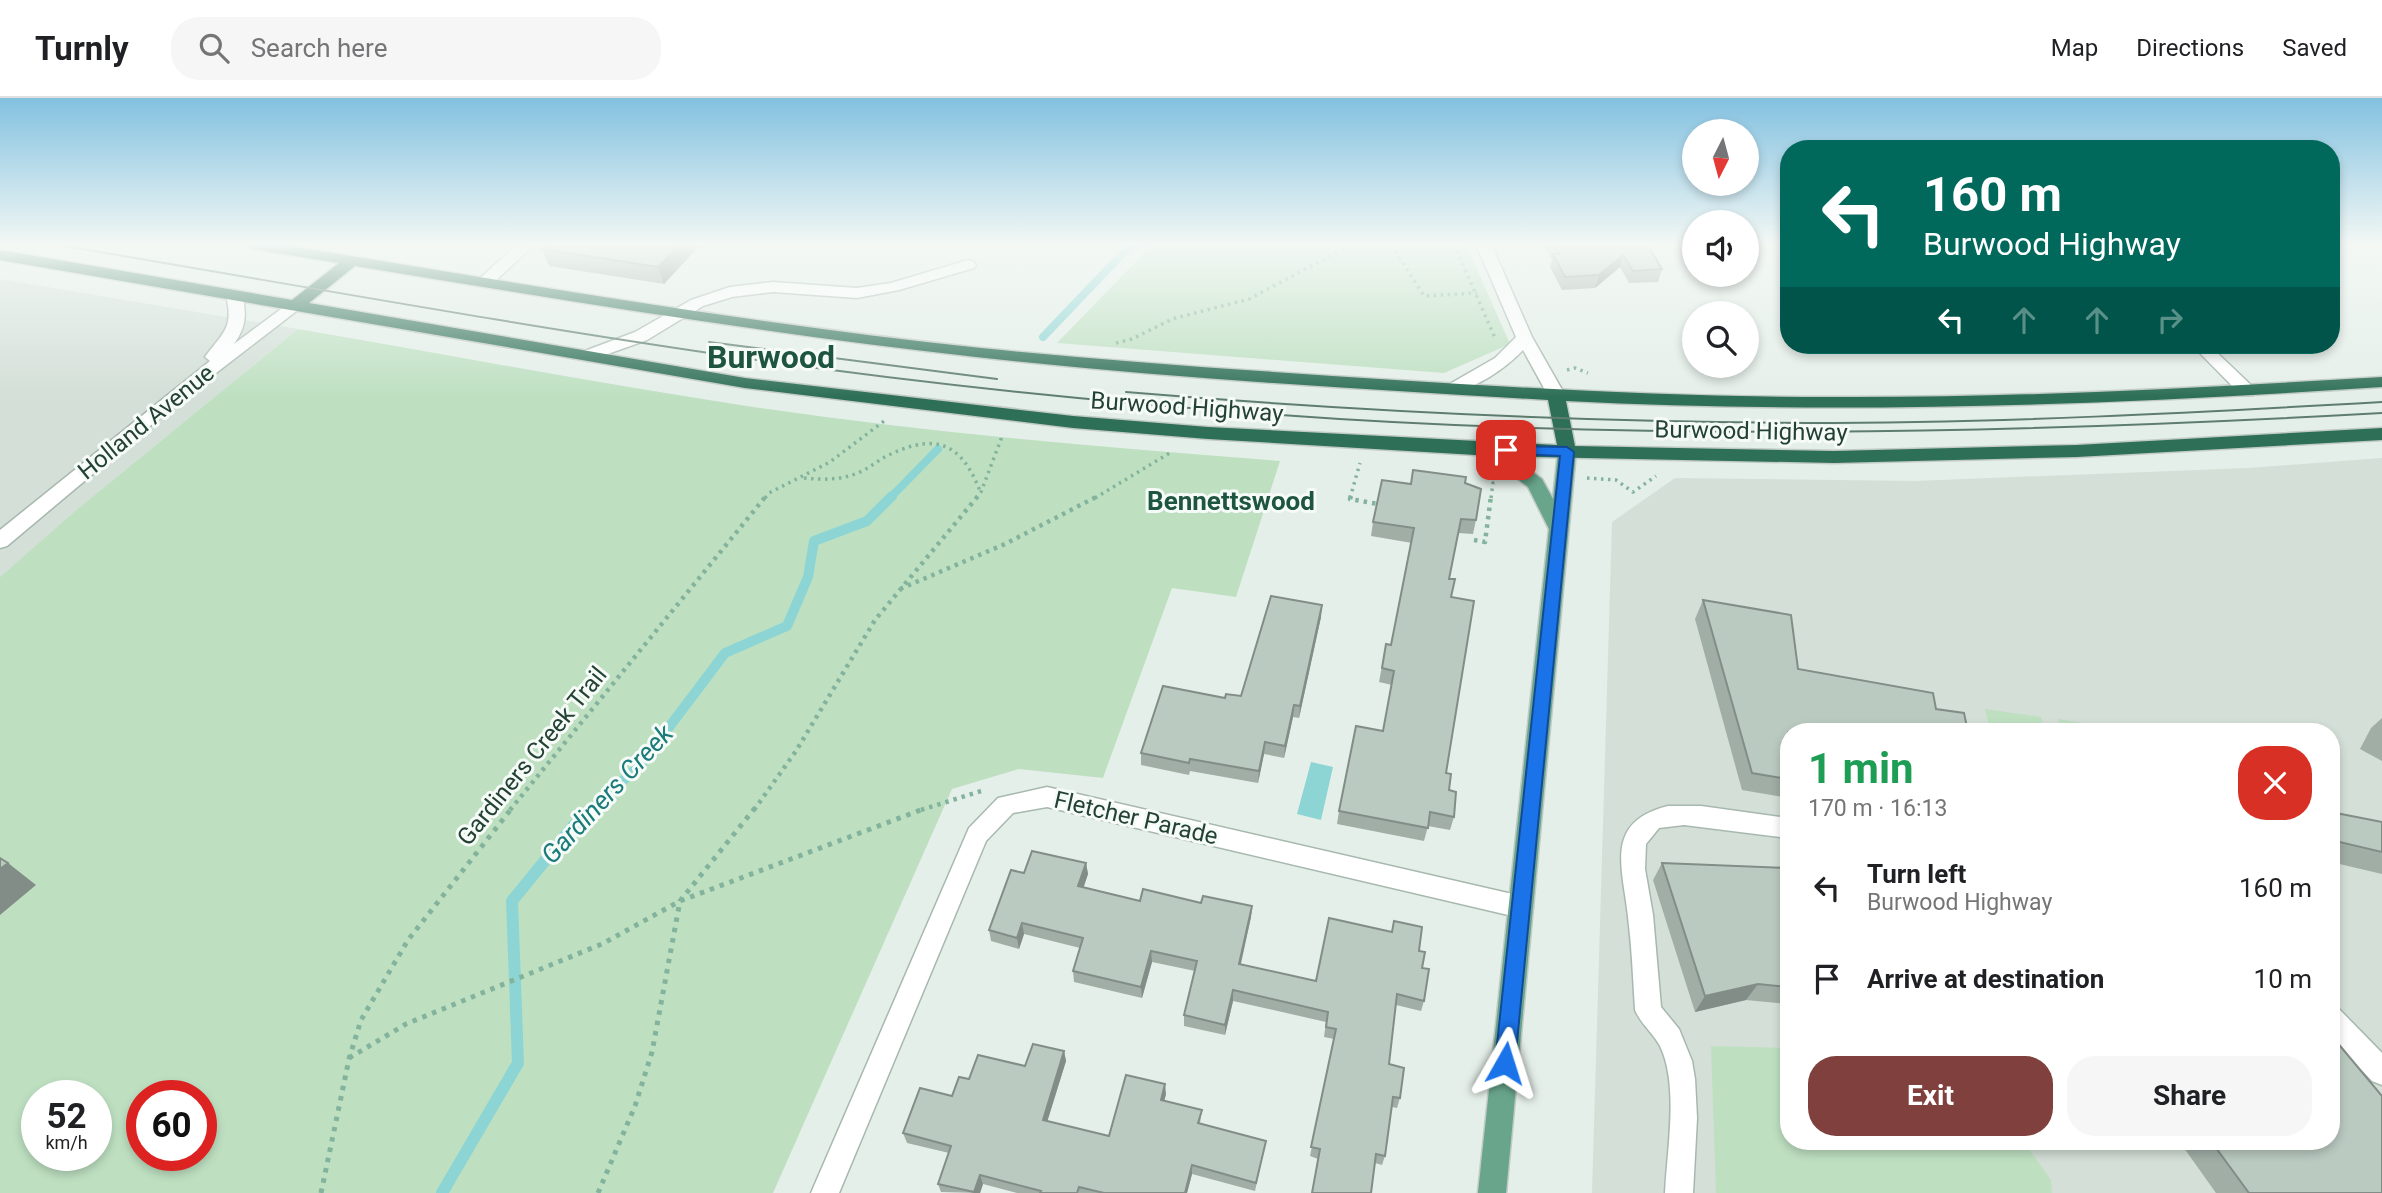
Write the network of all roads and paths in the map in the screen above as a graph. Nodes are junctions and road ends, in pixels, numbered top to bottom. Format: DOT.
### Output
graph roads {
  1 [pos="234,295"];
  2 [pos="309,295"];
  3 [pos="564,295"];
  4 [pos="723,295"];
  5 [pos="1257,295"];
  6 [pos="1478,295"];
  7 [pos="1506,295"];
  8 [pos="295,306"];
  9 [pos="677,314"];
  10 [pos="1524,337"];
  11 [pos="1107,346"];
  12 [pos="2209,354"];
  13 [pos="588,356"];
  14 [pos="1492,368"];
  15 [pos="2382,382"];
  16 [pos="1450,388"];
  17 [pos="2247,391"];
  18 [pos="1556,395"];
  19 [pos="175,396"];
  20 [pos="884,421"];
  21 [pos="1003,433"];
  22 [pos="2382,434"];
  23 [pos="1176,449"];
  24 [pos="1492,450"];
  25 [pos="1567,452"];
  26 [pos="1360,462"];
  27 [pos="1564,476"];
  28 [pos="1656,477"];
  29 [pos="804,478"];
  30 [pos="1504,478"];
  31 [pos="981,492"];
  32 [pos="1378,504"];
  33 [pos="0,520"];
  34 [pos="22,523"];
  35 [pos="1559,529"];
  36 [pos="1474,540"];
  37 [pos="0,541"];
  38 [pos="900,589"];
  39 [pos="1006,805"];
  40 [pos="1780,827"];
  41 [pos="680,901"];
  42 [pos="1521,907"];
  43 [pos="2340,1027"];
  44 [pos="349,1059"];
  45 [pos="2382,1072"];
  46 [pos="321,1193"];
  47 [pos="598,1193"];
  48 [pos="825,1193"];
  49 [pos="1492,1193"];
  50 [pos="1679,1193"];
  1 -- 8 [label="highway, Burwood Highway"];
  1 -- 19 [label="street"];
  2 -- 8 [label="highway"];
  3 -- 9 [label="highway, Burwood Highway"];
  4 -- 9 [label="street"];
  5 -- 11 [label="path"];
  6 -- 14 [label="path"];
  7 -- 10 [label="street"];
  8 -- 13 [label="highway, Burwood Highway"];
  8 -- 19 [label="street, Holland Avenue"];
  9 -- 13 [label="street"];
  9 -- 16 [label="highway, Burwood Highway"];
  10 -- 14 [label="street"];
  10 -- 18 [label="street"];
  12 -- 17 [label="street"];
  13 -- 24 [label="highway, Burwood Highway"];
  14 -- 16 [label="street"];
  15 -- 17 [label="highway, Burwood Highway"];
  16 -- 18 [label="highway, Burwood Highway"];
  17 -- 18 [label="highway, Burwood Highway"];
  18 -- 25 [label="highway"];
  19 -- 34 [label="street, Holland Avenue"];
  20 -- 29 [label="path, Gardiners Creek Trail"];
  21 -- 31 [label="path"];
  22 -- 25 [label="highway, Burwood Highway"];
  23 -- 38 [label="path"];
  24 -- 25 [label="highway, Burwood Highway"];
  24 -- 35 [label="main road"];
  25 -- 27 [label="main road"];
  26 -- 32 [label="path"];
  27 -- 28 [label="path"];
  27 -- 35 [label="main road"];
  29 -- 31 [label="path"];
  29 -- 44 [label="path, Gardiners Creek Trail"];
  30 -- 36 [label="path"];
  31 -- 38 [label="path"];
  33 -- 34 [label="street"];
  34 -- 37 [label="street, Holland Avenue"];
  35 -- 42 [label="main road"];
  38 -- 41 [label="path"];
  39 -- 41 [label="path"];
  39 -- 42 [label="street, Fletcher Parade"];
  39 -- 48 [label="street"];
  40 -- 50 [label="street"];
  41 -- 44 [label="path"];
  41 -- 47 [label="path"];
  42 -- 49 [label="main road"];
  43 -- 45 [label="street"];
  44 -- 46 [label="path, Gardiners Creek Trail"];
}
